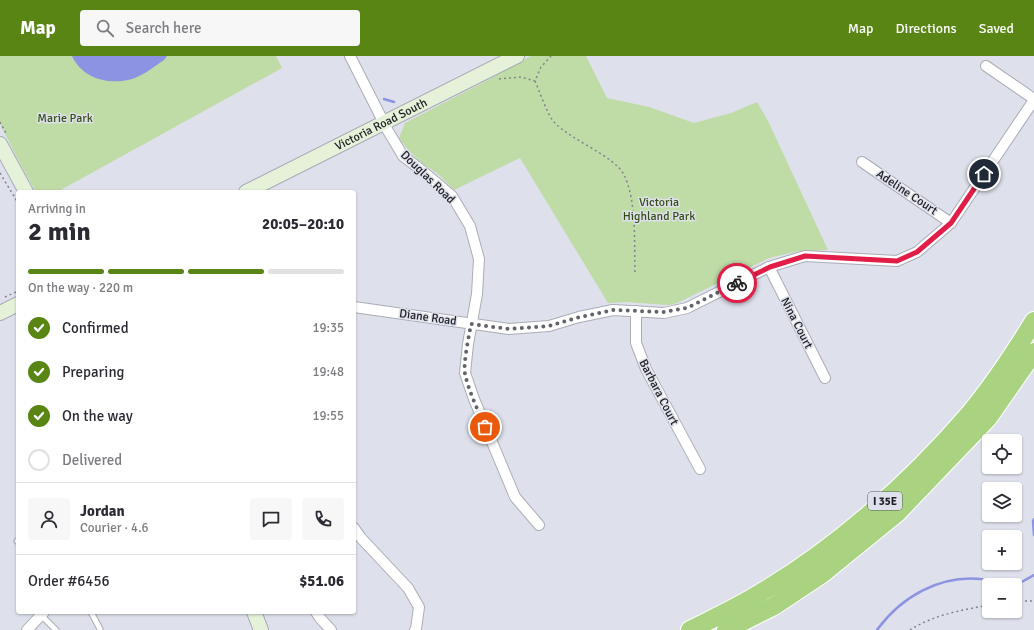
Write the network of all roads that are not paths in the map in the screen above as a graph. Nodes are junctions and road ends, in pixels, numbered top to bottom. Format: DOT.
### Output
graph roads {
  1 [pos="350,56"];
  2 [pos="517,56"];
  3 [pos="986,66"];
  4 [pos="1034,100"];
  5 [pos="384,123"];
  6 [pos="0,144"];
  7 [pos="862,162"];
  8 [pos="25,190"];
  9 [pos="250,190"];
  10 [pos="951,223"];
  11 [pos="770,267"];
  12 [pos="16,305"];
  13 [pos="356,307"];
  14 [pos="636,311"];
  15 [pos="0,313"];
  16 [pos="1034,321"];
  17 [pos="471,324"];
  18 [pos="1034,352"];
  19 [pos="825,378"];
  20 [pos="700,469"];
  21 [pos="539,525"];
  22 [pos="356,531"];
  23 [pos="41,614"];
  24 [pos="43,614"];
  25 [pos="92,614"];
  26 [pos="255,614"];
  27 [pos="317,614"];
  28 [pos="26,630"];
  29 [pos="55,630"];
  30 [pos="100,630"];
  31 [pos="262,630"];
  32 [pos="331,630"];
  33 [pos="415,630"];
  34 [pos="690,630"];
  35 [pos="726,630"];
  1 -- 5 [label="street, Douglas Road"];
  2 -- 5 [label="street, Victoria Road South"];
  3 -- 4 [label="street"];
  4 -- 10 [label="street, Diane Road"];
  5 -- 9 [label="street, Victoria Road South"];
  5 -- 17 [label="street, Douglas Road"];
  6 -- 8 [label="street"];
  7 -- 10 [label="street, Adeline Court"];
  10 -- 11 [label="street, Diane Road"];
  11 -- 14 [label="street, Diane Road"];
  11 -- 19 [label="street, Nina Court"];
  12 -- 15 [label="street"];
  13 -- 17 [label="street, Diane Road"];
  14 -- 17 [label="street, Diane Road"];
  14 -- 20 [label="street, Barbara Court"];
  16 -- 34 [label="highway, I 35E"];
  17 -- 21 [label="street, Douglas Road"];
  18 -- 35 [label="highway, I 35E"];
  22 -- 33 [label="street"];
  23 -- 28 [label="street"];
  24 -- 29 [label="lane"];
  25 -- 30 [label="lane"];
  26 -- 31 [label="street"];
  27 -- 32 [label="street"];
}
